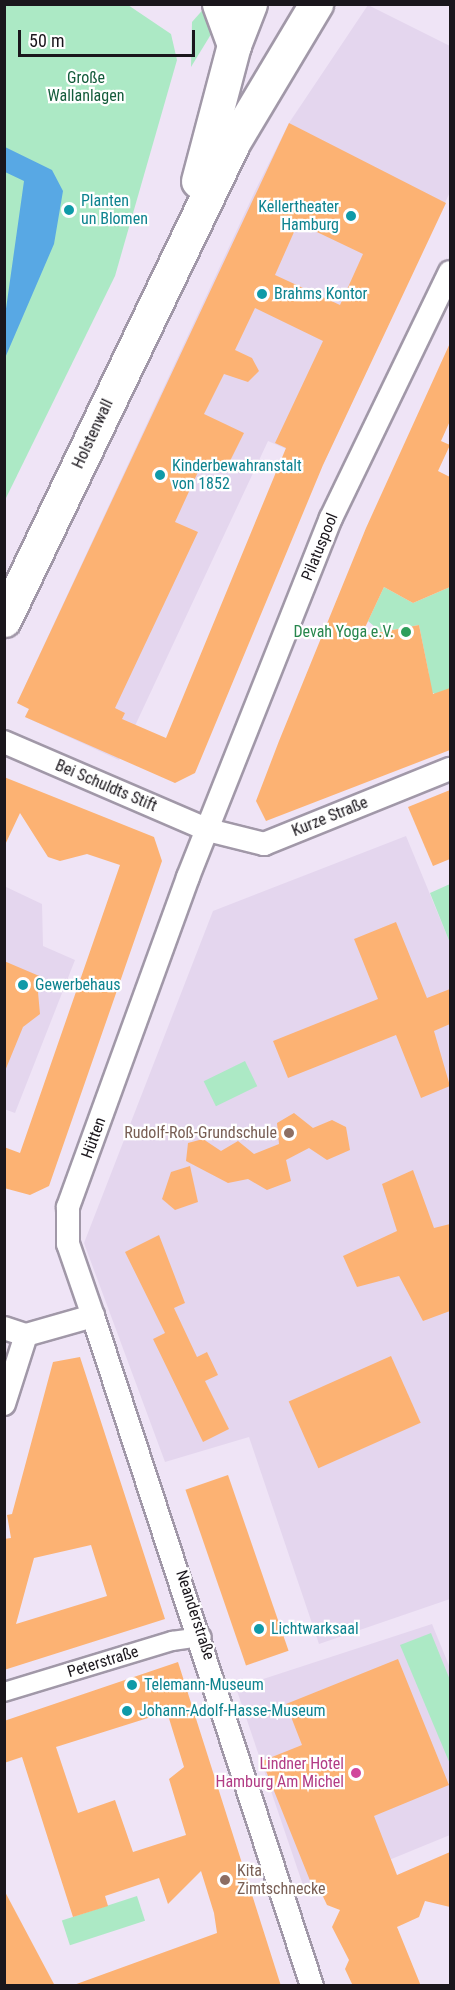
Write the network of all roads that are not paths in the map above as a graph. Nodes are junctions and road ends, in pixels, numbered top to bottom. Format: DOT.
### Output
graph roads {
  1 [pos="219,4"];
  2 [pos="250,4"];
  3 [pos="316,4"];
  4 [pos="234,45"];
  5 [pos="181,247"];
  6 [pos="450,272"];
  7 [pos="4,620"];
  8 [pos="4,742"];
  9 [pos="450,768"];
  10 [pos="208,830"];
  11 [pos="93,1316"];
  12 [pos="4,1328"];
  13 [pos="26,1335"];
  14 [pos="4,1404"];
  15 [pos="202,1637"];
  16 [pos="4,1692"];
  17 [pos="312,1986"];
  1 -- 4 [label="main road"];
  2 -- 4 [label="main road, Holstenwall"];
  3 -- 5 [label="main road, Holstenwall"];
  4 -- 5 [label="main road, Holstenwall"];
  5 -- 7 [label="main road, Holstenwall"];
  6 -- 10 [label="street, Pilatuspool"];
  8 -- 10 [label="street, Bei Schuldts Stift"];
  9 -- 10 [label="street, Kurze Straße"];
  10 -- 11 [label="street, Hütten"];
  11 -- 13 [label="street"];
  11 -- 15 [label="street, Neanderstraße"];
  12 -- 13 [label="street"];
  13 -- 14 [label="street"];
  15 -- 16 [label="street, Peterstraße"];
  15 -- 17 [label="street, Neanderstraße"];
}
